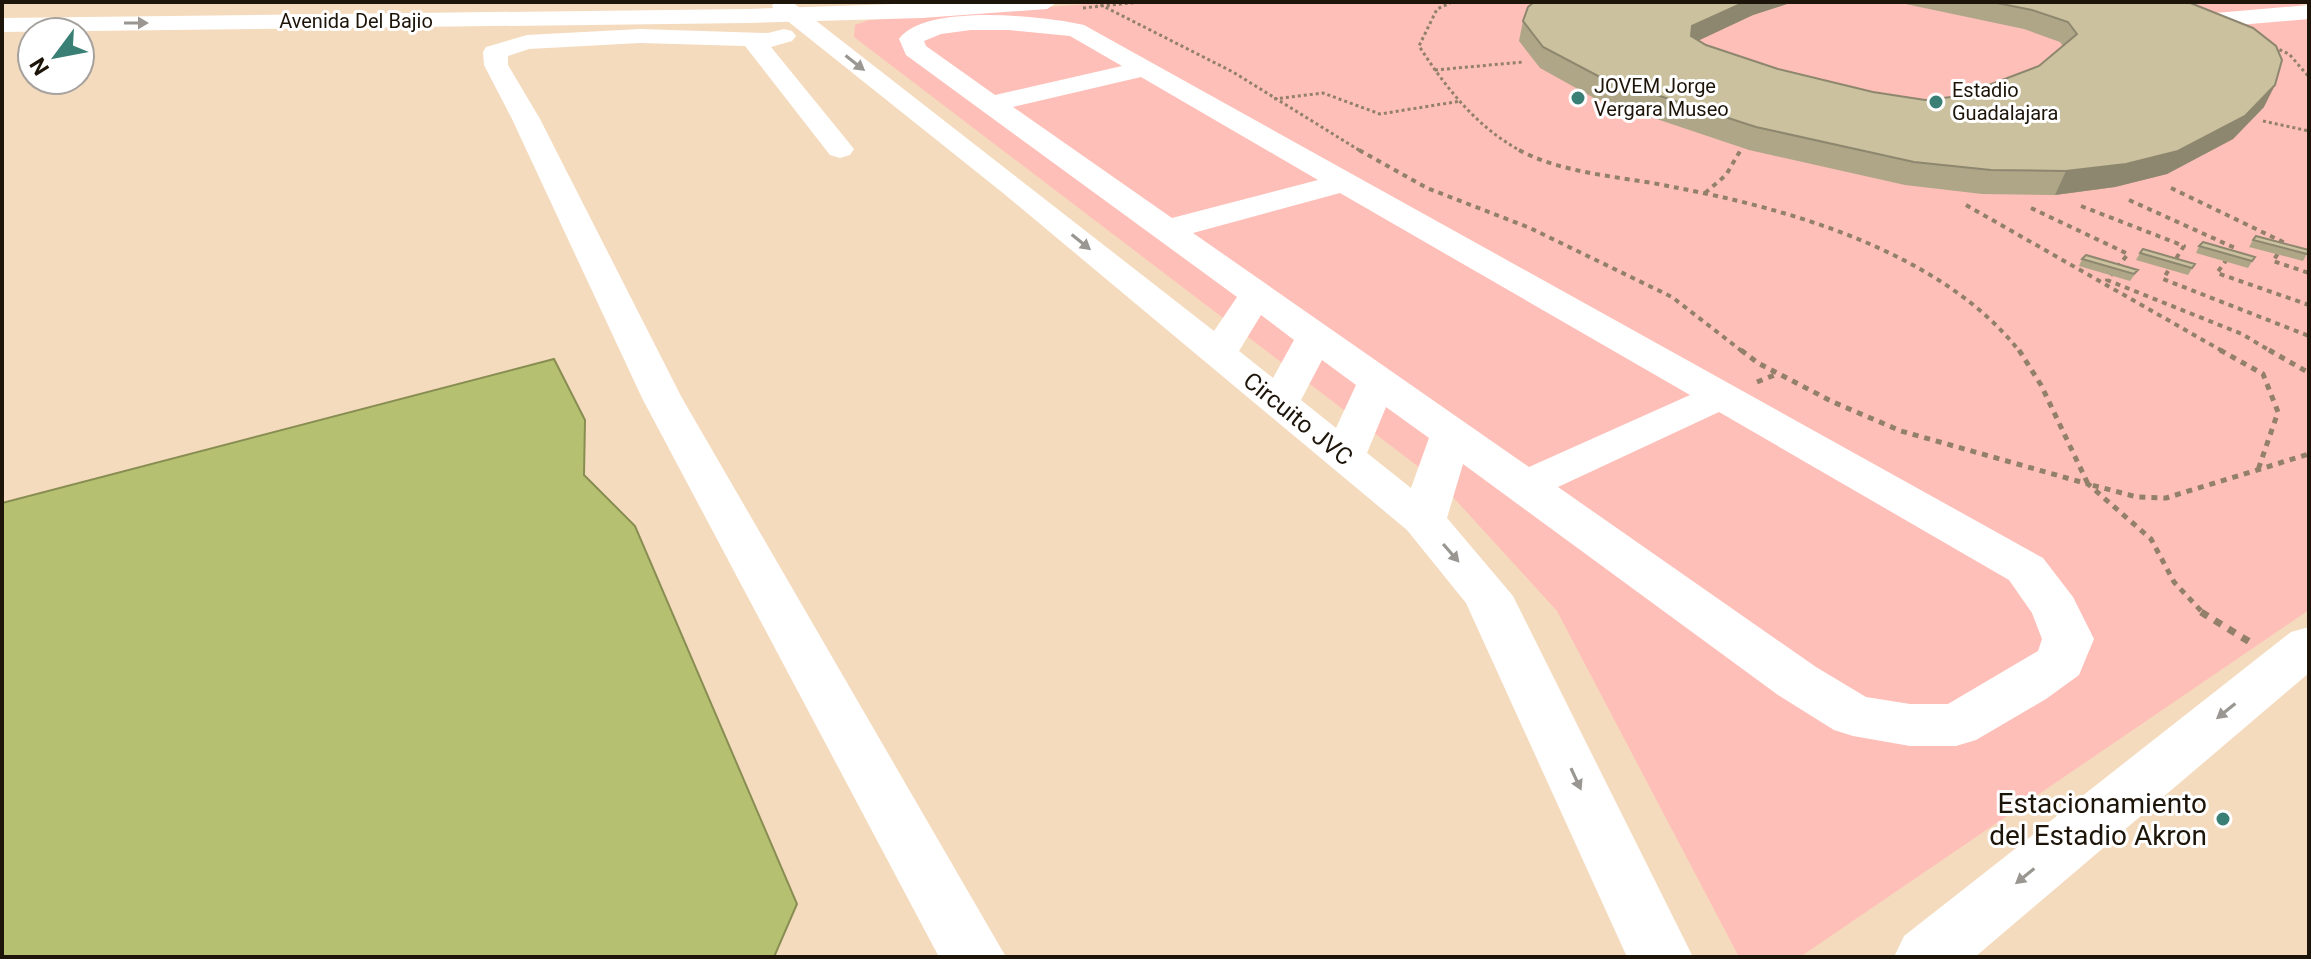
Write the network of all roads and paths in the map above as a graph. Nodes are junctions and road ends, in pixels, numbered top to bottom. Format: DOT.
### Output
graph roads {
  1 [pos="400,2"];
  2 [pos="873,2"];
  3 [pos="1047,2"];
  4 [pos="1095,2"];
  5 [pos="1452,2"];
  6 [pos="2256,2"];
  7 [pos="2302,2"];
  8 [pos="2309,4"];
  9 [pos="2309,12"];
  10 [pos="2192,22"];
  11 [pos="789,23"];
  12 [pos="2,25"];
  13 [pos="1523,62"];
  14 [pos="1144,69"];
  15 [pos="1434,70"];
  16 [pos="1274,99"];
  17 [pos="1462,101"];
  18 [pos="1002,113"];
  19 [pos="2263,121"];
  20 [pos="934,125"];
  21 [pos="2309,131"];
  22 [pos="1047,145"];
  23 [pos="840,149"];
  24 [pos="1740,151"];
  25 [pos="981,162"];
  26 [pos="1084,171"];
  27 [pos="1344,182"];
  28 [pos="1014,187"];
  29 [pos="2171,188"];
  30 [pos="1704,194"];
  31 [pos="1121,197"];
  32 [pos="2129,200"];
  33 [pos="1966,205"];
  34 [pos="2081,206"];
  35 [pos="2031,208"];
  36 [pos="1166,230"];
  37 [pos="2309,273"];
  38 [pos="1256,295"];
  39 [pos="2309,305"];
  40 [pos="1315,336"];
  41 [pos="2309,336"];
  42 [pos="1218,355"];
  43 [pos="2309,373"];
  44 [pos="1377,381"];
  45 [pos="1722,396"];
  46 [pos="1279,404"];
  47 [pos="1451,434"];
  48 [pos="2309,454"];
  49 [pos="1344,457"];
  50 [pos="2258,471"];
  51 [pos="2088,484"];
  52 [pos="1524,486"];
  53 [pos="1423,520"];
  54 [pos="2301,662"];
  55 [pos="973,957"];
  56 [pos="1660,957"];
  57 [pos="1927,957"];
  1 -- 11 [label="main road, Avenida Del Bajio"];
  2 -- 11 [label="main road, Avenida Del Bajio"];
  3 -- 11 [label="main road, Avenida Del Bajio"];
  4 -- 16 [label="path"];
  5 -- 15 [label="path"];
  6 -- 9 [label="main road"];
  7 -- 8 [label="main road"];
  9 -- 10 [label="main road"];
  12 -- 11 [label="main road, Avenida Del Bajio, one-way"];
  11 -- 20 [label="main road, Circuito JVC, one-way"];
  11 -- 23 [label="main road"];
  11 -- 55 [label="main road"];
  13 -- 15 [label="path"];
  14 -- 18 [label="main road"];
  14 -- 18 [label="main road"];
  14 -- 27 [label="main road"];
  15 -- 17 [label="path"];
  16 -- 17 [label="path"];
  16 -- 51 [label="path"];
  17 -- 30 [label="path"];
  18 -- 20 [label="main road"];
  18 -- 22 [label="main road"];
  19 -- 21 [label="path"];
  20 -- 22 [label="main road"];
  20 -- 25 [label="main road, Circuito JVC"];
  22 -- 26 [label="main road"];
  24 -- 30 [label="path"];
  25 -- 26 [label="main road"];
  25 -- 28 [label="main road, Circuito JVC"];
  26 -- 31 [label="main road"];
  27 -- 36 [label="main road"];
  27 -- 45 [label="main road"];
  28 -- 31 [label="main road"];
  28 -- 42 [label="main road, Circuito JVC, one-way"];
  29 -- 37 [label="path"];
  30 -- 51 [label="path"];
  31 -- 36 [label="main road"];
  32 -- 39 [label="path"];
  33 -- 50 [label="path"];
  34 -- 41 [label="path"];
  35 -- 43 [label="path"];
  36 -- 38 [label="main road"];
  38 -- 40 [label="main road"];
  38 -- 42 [label="main road"];
  40 -- 44 [label="main road"];
  40 -- 46 [label="main road"];
  42 -- 46 [label="main road, Circuito JVC"];
  44 -- 47 [label="main road"];
  44 -- 49 [label="main road"];
  45 -- 52 [label="main road"];
  45 -- 52 [label="main road"];
  46 -- 49 [label="main road, Circuito JVC"];
  47 -- 52 [label="main road"];
  47 -- 53 [label="main road"];
  48 -- 50 [label="path"];
  49 -- 53 [label="main road, Circuito JVC"];
  50 -- 51 [label="path"];
  51 -- 54 [label="path"];
  53 -- 56 [label="main road, Circuito JVC, one-way"];
  54 -- 57 [label="main road, one-way"];
}
